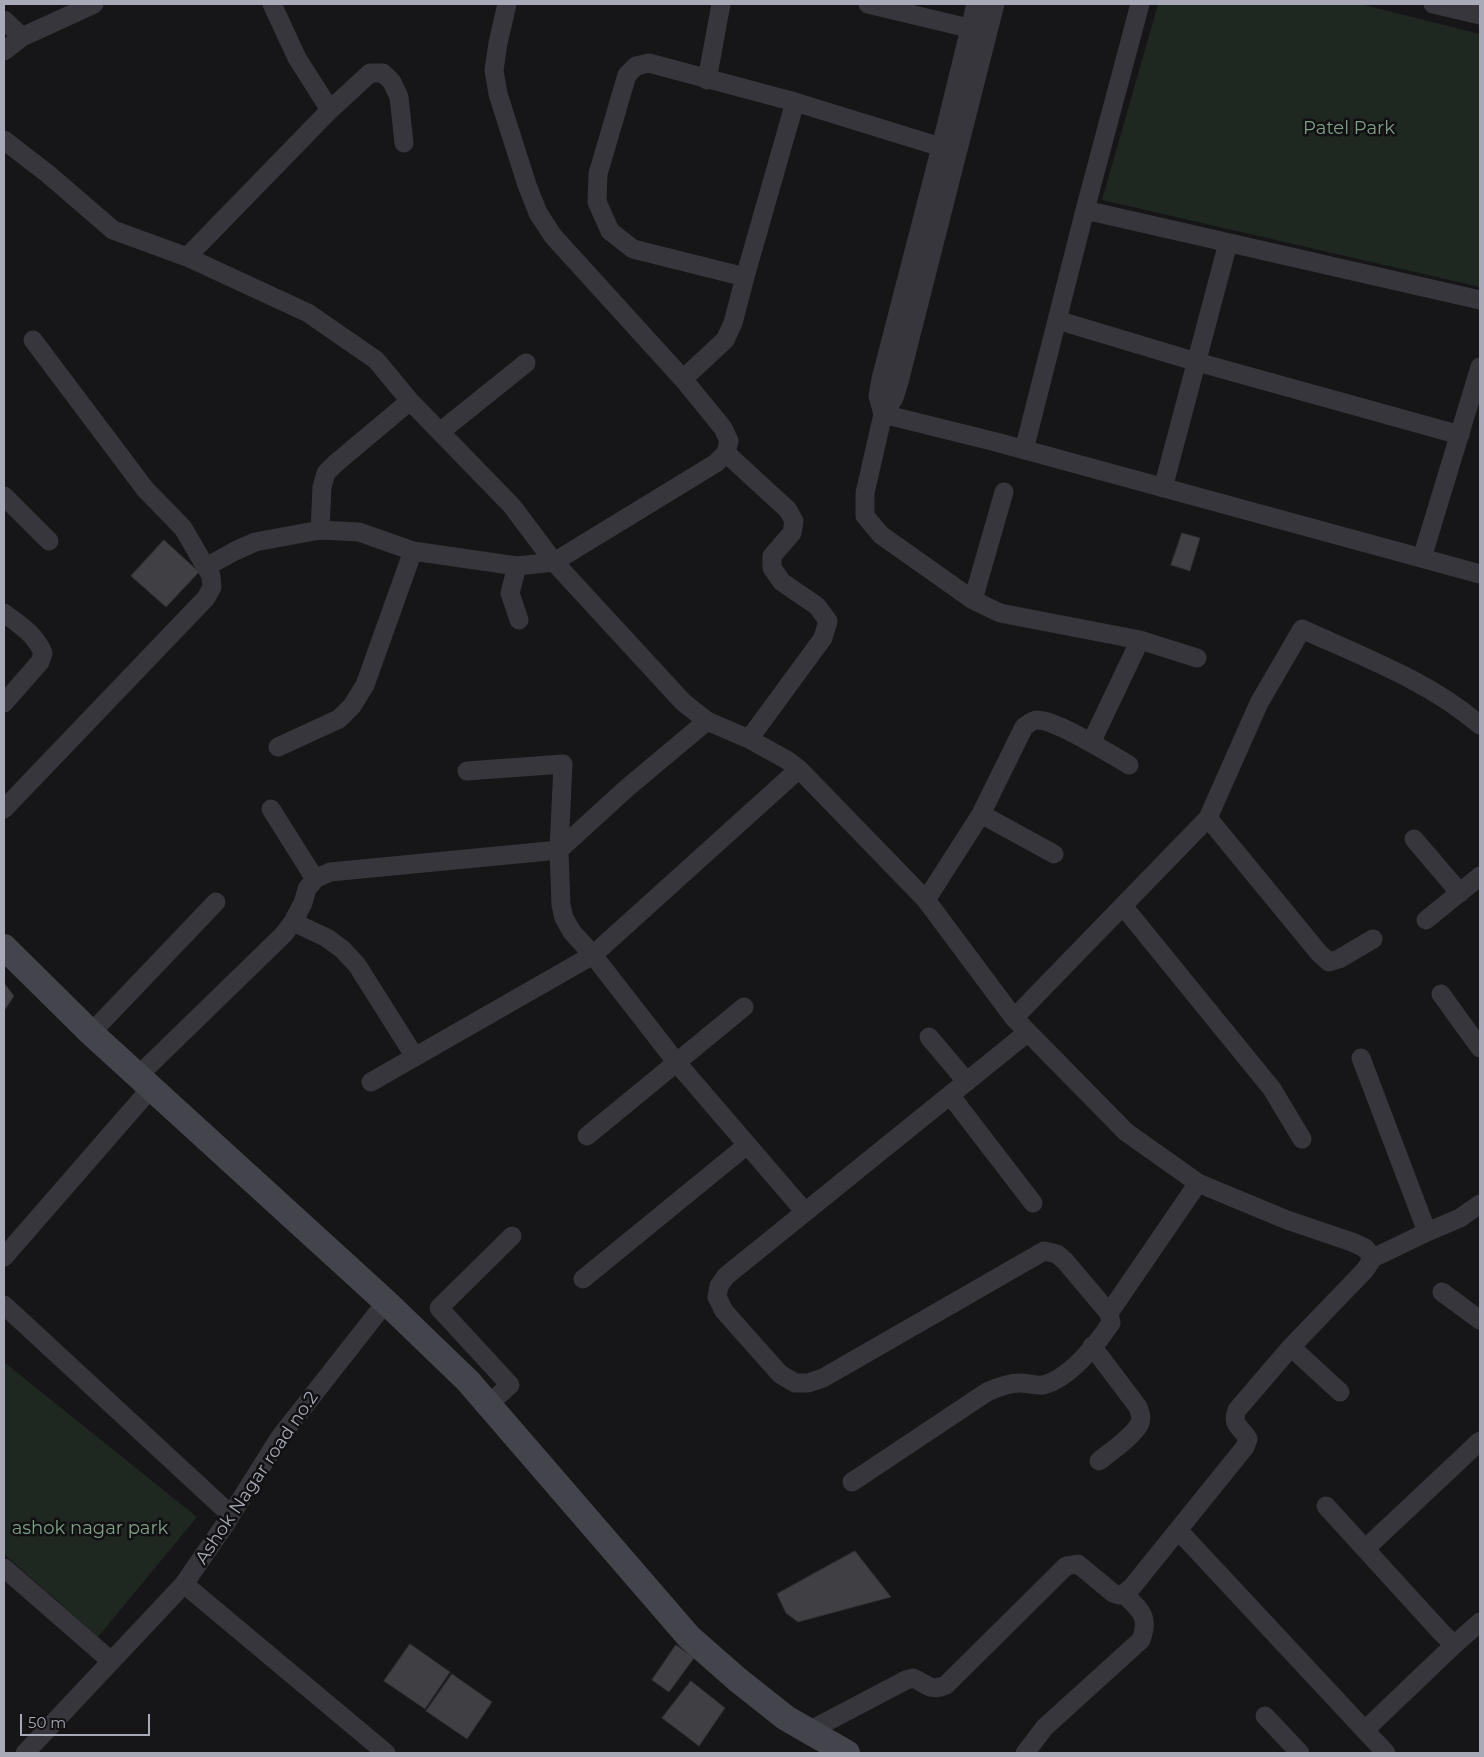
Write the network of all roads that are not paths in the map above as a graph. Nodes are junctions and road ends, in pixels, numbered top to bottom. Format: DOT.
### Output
graph roads {
  1 [pos="94,4"];
  2 [pos="272,4"];
  3 [pos="507,4"];
  4 [pos="721,4"];
  5 [pos="868,4"];
  6 [pos="976,4"];
  7 [pos="995,4"];
  8 [pos="1140,4"];
  9 [pos="1433,4"];
  10 [pos="1480,15"];
  11 [pos="4,20"];
  12 [pos="979,31"];
  13 [pos="22,37"];
  14 [pos="4,51"];
  15 [pos="706,80"];
  16 [pos="795,102"];
  17 [pos="330,110"];
  18 [pos="4,140"];
  19 [pos="404,142"];
  20 [pos="949,150"];
  21 [pos="1085,210"];
  22 [pos="1228,243"];
  23 [pos="188,257"];
  24 [pos="745,277"];
  25 [pos="1480,300"];
  26 [pos="1057,320"];
  27 [pos="33,340"];
  28 [pos="1197,362"];
  29 [pos="526,363"];
  30 [pos="1480,367"];
  31 [pos="684,379"];
  32 [pos="410,401"];
  33 [pos="883,414"];
  34 [pos="440,432"];
  35 [pos="1460,435"];
  36 [pos="1024,450"];
  37 [pos="726,453"];
  38 [pos="1163,488"];
  39 [pos="1004,492"];
  40 [pos="4,496"];
  41 [pos="320,530"];
  42 [pos="49,542"];
  43 [pos="413,551"];
  44 [pos="1422,558"];
  45 [pos="554,562"];
  46 [pos="517,566"];
  47 [pos="206,567"];
  48 [pos="1480,574"];
  49 [pos="973,600"];
  50 [pos="4,613"];
  51 [pos="519,620"];
  52 [pos="1140,640"];
  53 [pos="1197,658"];
  54 [pos="4,703"];
  55 [pos="707,721"];
  56 [pos="1480,725"];
  57 [pos="750,739"];
  58 [pos="1091,743"];
  59 [pos="278,747"];
  60 [pos="1128,765"];
  61 [pos="799,770"];
  62 [pos="467,771"];
  63 [pos="4,809"];
  64 [pos="271,809"];
  65 [pos="981,814"];
  66 [pos="1208,818"];
  67 [pos="1414,839"];
  68 [pos="559,850"];
  69 [pos="1054,854"];
  70 [pos="1480,876"];
  71 [pos="315,879"];
  72 [pos="1460,892"];
  73 [pos="926,900"];
  74 [pos="216,902"];
  75 [pos="1123,906"];
  76 [pos="1426,920"];
  77 [pos="293,922"];
  78 [pos="1373,939"];
  79 [pos="4,947"];
  80 [pos="593,955"];
  81 [pos="1441,994"];
  82 [pos="744,1008"];
  83 [pos="1014,1018"];
  84 [pos="91,1032"];
  85 [pos="1028,1032"];
  86 [pos="1477,1036"];
  87 [pos="929,1037"];
  88 [pos="415,1057"];
  89 [pos="1361,1058"];
  90 [pos="677,1063"];
  91 [pos="146,1081"];
  92 [pos="371,1082"];
  93 [pos="967,1082"];
  94 [pos="950,1095"];
  95 [pos="588,1136"];
  96 [pos="1302,1139"];
  97 [pos="747,1145"];
  98 [pos="1198,1183"];
  99 [pos="1033,1203"];
  100 [pos="1480,1204"];
  101 [pos="805,1212"];
  102 [pos="1427,1232"];
  103 [pos="512,1236"];
  104 [pos="4,1258"];
  105 [pos="1373,1258"];
  106 [pos="583,1279"];
  107 [pos="1442,1292"];
  108 [pos="386,1302"];
  109 [pos="4,1306"];
  110 [pos="1109,1312"];
  111 [pos="1480,1320"];
  112 [pos="1092,1346"];
  113 [pos="1291,1347"];
  114 [pos="1340,1392"];
  115 [pos="488,1405"];
  116 [pos="1480,1441"];
  117 [pos="1099,1461"];
  118 [pos="852,1482"];
  119 [pos="1326,1506"];
  120 [pos="231,1515"];
  121 [pos="1178,1530"];
  122 [pos="1365,1549"];
  123 [pos="4,1568"];
  124 [pos="184,1584"];
  125 [pos="1124,1594"];
  126 [pos="1480,1622"];
  127 [pos="1454,1645"];
  128 [pos="111,1661"];
  129 [pos="1265,1716"];
  130 [pos="1365,1730"];
  131 [pos="809,1731"];
  132 [pos="375,1750"];
  133 [pos="25,1753"];
  134 [pos="847,1753"];
  135 [pos="1024,1753"];
  136 [pos="1300,1753"];
  137 [pos="1386,1753"];
  1 -- 13 [label="street"];
  2 -- 17 [label="street"];
  3 -- 31 [label="street"];
  4 -- 15 [label="street"];
  5 -- 12 [label="street"];
  6 -- 12 [label="street"];
  7 -- 12 [label="street"];
  8 -- 21 [label="street"];
  9 -- 10 [label="street"];
  11 -- 13 [label="street"];
  12 -- 20 [label="street"];
  13 -- 14 [label="street"];
  15 -- 16 [label="street"];
  15 -- 24 [label="street"];
  16 -- 20 [label="street"];
  16 -- 24 [label="street"];
  17 -- 19 [label="street"];
  17 -- 23 [label="street"];
  18 -- 23 [label="street"];
  20 -- 33 [label="street"];
  21 -- 22 [label="street"];
  21 -- 26 [label="street"];
  22 -- 25 [label="street"];
  22 -- 28 [label="street"];
  23 -- 32 [label="street"];
  24 -- 31 [label="street"];
  26 -- 28 [label="street"];
  26 -- 36 [label="street"];
  27 -- 47 [label="street"];
  28 -- 35 [label="street"];
  28 -- 38 [label="street"];
  29 -- 34 [label="street"];
  30 -- 35 [label="street"];
  31 -- 37 [label="street"];
  32 -- 34 [label="street"];
  32 -- 41 [label="street"];
  33 -- 36 [label="street"];
  33 -- 49 [label="street"];
  34 -- 45 [label="street"];
  35 -- 44 [label="street"];
  36 -- 38 [label="street"];
  37 -- 45 [label="street"];
  37 -- 57 [label="street"];
  38 -- 44 [label="street"];
  39 -- 49 [label="street"];
  40 -- 42 [label="street"];
  41 -- 43 [label="street"];
  41 -- 47 [label="street"];
  43 -- 46 [label="street"];
  43 -- 59 [label="street"];
  44 -- 48 [label="street"];
  45 -- 46 [label="street"];
  45 -- 55 [label="street"];
  46 -- 51 [label="street"];
  47 -- 63 [label="street"];
  49 -- 52 [label="street"];
  50 -- 54 [label="street"];
  52 -- 53 [label="street"];
  52 -- 58 [label="street"];
  55 -- 57 [label="street"];
  55 -- 68 [label="street"];
  56 -- 66 [label="street"];
  57 -- 61 [label="street"];
  58 -- 60 [label="street"];
  58 -- 65 [label="street"];
  61 -- 73 [label="street"];
  61 -- 80 [label="street"];
  62 -- 68 [label="street"];
  64 -- 71 [label="street"];
  65 -- 69 [label="street"];
  65 -- 73 [label="street"];
  66 -- 75 [label="street"];
  66 -- 78 [label="street"];
  67 -- 72 [label="street"];
  68 -- 71 [label="street"];
  68 -- 80 [label="street"];
  70 -- 72 [label="street"];
  71 -- 77 [label="street"];
  72 -- 76 [label="street"];
  73 -- 83 [label="street"];
  74 -- 84 [label="street"];
  75 -- 83 [label="street"];
  75 -- 96 [label="street"];
  77 -- 88 [label="street"];
  77 -- 91 [label="street"];
  79 -- 84 [label="street"];
  80 -- 88 [label="street"];
  80 -- 90 [label="street"];
  81 -- 86 [label="street"];
  82 -- 90 [label="street"];
  83 -- 85 [label="street"];
  84 -- 91 [label="street"];
  85 -- 93 [label="street"];
  85 -- 98 [label="street"];
  87 -- 93 [label="street"];
  88 -- 92 [label="street"];
  89 -- 102 [label="street"];
  90 -- 95 [label="street"];
  90 -- 97 [label="street"];
  91 -- 104 [label="street"];
  91 -- 108 [label="street"];
  93 -- 94 [label="street"];
  94 -- 99 [label="street"];
  94 -- 101 [label="street"];
  97 -- 101 [label="street"];
  97 -- 106 [label="street"];
  98 -- 105 [label="street"];
  98 -- 110 [label="street"];
  100 -- 102 [label="street"];
  101 -- 110 [label="street"];
  102 -- 105 [label="street"];
  103 -- 115 [label="street"];
  105 -- 113 [label="street"];
  107 -- 111 [label="street"];
  108 -- 115 [label="street"];
  108 -- 120 [label="street, Ashok Nagar road no.2"];
  109 -- 120 [label="street"];
  110 -- 112 [label="street"];
  112 -- 117 [label="street"];
  112 -- 118 [label="street"];
  113 -- 114 [label="street"];
  113 -- 121 [label="street"];
  115 -- 131 [label="street"];
  116 -- 122 [label="street"];
  119 -- 122 [label="street"];
  120 -- 124 [label="street, Ashok Nagar road no.2"];
  121 -- 125 [label="street"];
  121 -- 130 [label="street"];
  122 -- 127 [label="street"];
  123 -- 128 [label="street"];
  124 -- 128 [label="street, Ashok Nagar road no.2"];
  124 -- 132 [label="street"];
  125 -- 131 [label="street"];
  125 -- 135 [label="street"];
  126 -- 127 [label="street"];
  127 -- 130 [label="street"];
  128 -- 133 [label="street, Ashok Nagar road no.2"];
  129 -- 136 [label="street"];
  130 -- 137 [label="street"];
  131 -- 134 [label="street"];
}
